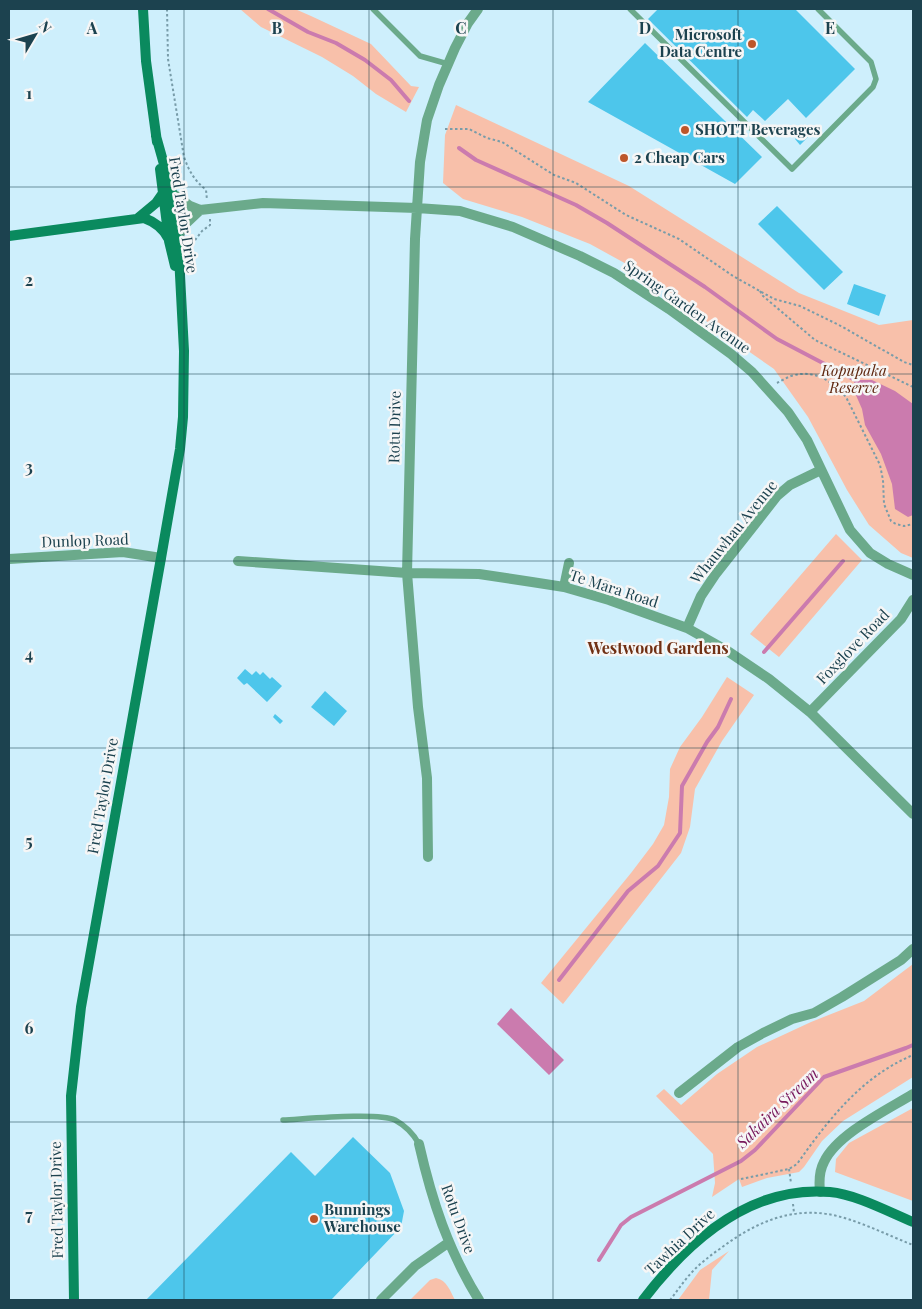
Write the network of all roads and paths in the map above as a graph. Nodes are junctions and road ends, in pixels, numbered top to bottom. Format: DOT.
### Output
graph roads {
  1 [pos="143,9"];
  2 [pos="167,9"];
  3 [pos="373,9"];
  4 [pos="478,9"];
  5 [pos="630,9"];
  6 [pos="818,9"];
  7 [pos="448,64"];
  8 [pos="446,129"];
  9 [pos="167,193"];
  10 [pos="207,201"];
  11 [pos="417,208"];
  12 [pos="200,210"];
  13 [pos="138,218"];
  14 [pos="210,225"];
  15 [pos="9,236"];
  16 [pos="174,239"];
  17 [pos="187,252"];
  18 [pos="760,291"];
  19 [pos="913,365"];
  20 [pos="777,384"];
  21 [pos="913,387"];
  22 [pos="821,470"];
  23 [pos="913,524"];
  24 [pos="161,558"];
  25 [pos="9,559"];
  26 [pos="238,561"];
  27 [pos="569,562"];
  28 [pos="407,573"];
  29 [pos="913,575"];
  30 [pos="564,587"];
  31 [pos="913,600"];
  32 [pos="687,628"];
  33 [pos="810,712"];
  34 [pos="913,814"];
  35 [pos="428,857"];
  36 [pos="913,949"];
  37 [pos="913,1055"];
  38 [pos="679,1093"];
  39 [pos="913,1094"];
  40 [pos="283,1120"];
  41 [pos="419,1144"];
  42 [pos="789,1169"];
  43 [pos="741,1179"];
  44 [pos="791,1183"];
  45 [pos="820,1192"];
  46 [pos="793,1204"];
  47 [pos="794,1214"];
  48 [pos="913,1222"];
  49 [pos="448,1243"];
  50 [pos="913,1245"];
  51 [pos="74,1300"];
  52 [pos="381,1300"];
  53 [pos="479,1300"];
  54 [pos="643,1300"];
  55 [pos="670,1300"];
  1 -- 9 [label="main road, Fred Taylor Drive"];
  2 -- 10 [label="path"];
  3 -- 7 [label="lane"];
  4 -- 7 [label="street, Rotu Drive"];
  5 -- 6 [label="lane"];
  7 -- 11 [label="street, Rotu Drive"];
  8 -- 18 [label="path"];
  9 -- 12 [label="street"];
  9 -- 13 [label="main road"];
  9 -- 16 [label="main road, Fred Taylor Drive"];
  11 -- 12 [label="street, Spring Garden Avenue"];
  11 -- 22 [label="street, Spring Garden Avenue"];
  11 -- 28 [label="street, Rotu Drive"];
  12 -- 16 [label="street"];
  13 -- 15 [label="main road"];
  13 -- 16 [label="main road"];
  14 -- 17 [label="path"];
  16 -- 24 [label="main road, Fred Taylor Drive"];
  18 -- 19 [label="path"];
  18 -- 21 [label="path"];
  20 -- 23 [label="path"];
  22 -- 29 [label="street, Spring Garden Avenue"];
  22 -- 32 [label="street, Whauwhau Avenue"];
  24 -- 25 [label="street, Dunlop Road"];
  24 -- 51 [label="main road, Fred Taylor Drive"];
  26 -- 28 [label="street, Te Māra Road"];
  27 -- 30 [label="street"];
  28 -- 30 [label="street, Te Māra Road"];
  28 -- 35 [label="street, Rotu Drive"];
  30 -- 32 [label="street, Te Māra Road"];
  31 -- 33 [label="street, Foxglove Road"];
  32 -- 33 [label="street, Te Māra Road"];
  33 -- 34 [label="street, Te Māra Road"];
  36 -- 38 [label="street"];
  37 -- 42 [label="path"];
  39 -- 45 [label="street"];
  40 -- 41 [label="lane"];
  41 -- 49 [label="street, Rotu Drive"];
  42 -- 43 [label="path"];
  42 -- 44 [label="path"];
  45 -- 48 [label="main road, Tawhia Drive"];
  45 -- 54 [label="main road, Tawhia Drive"];
  46 -- 47 [label="path"];
  47 -- 50 [label="path"];
  47 -- 55 [label="path"];
  49 -- 52 [label="street"];
  49 -- 53 [label="street, Rotu Drive"];
}
